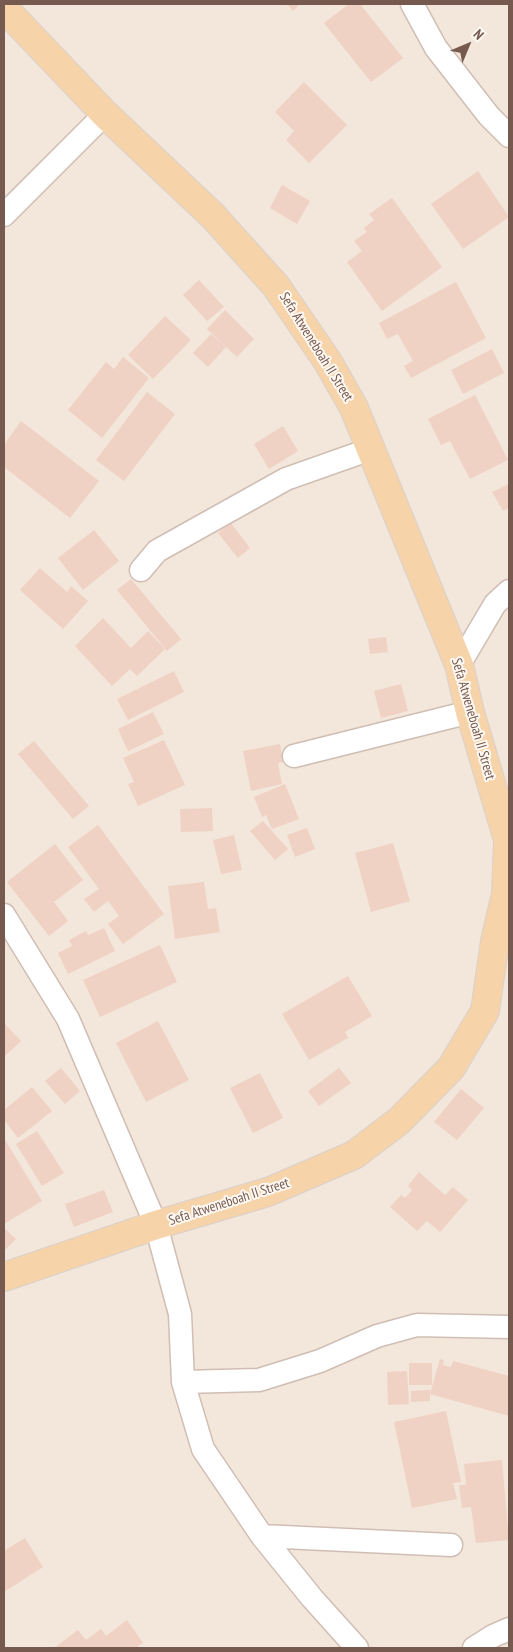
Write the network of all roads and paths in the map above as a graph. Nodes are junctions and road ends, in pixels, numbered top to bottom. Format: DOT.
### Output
graph roads {
  1 [pos="412,4"];
  2 [pos="4,8"];
  3 [pos="105,114"];
  4 [pos="509,136"];
  5 [pos="4,215"];
  6 [pos="371,448"];
  7 [pos="141,570"];
  8 [pos="509,591"];
  9 [pos="459,665"];
  10 [pos="470,712"];
  11 [pos="294,756"];
  12 [pos="508,840"];
  13 [pos="4,915"];
  14 [pos="156,1225"];
  15 [pos="4,1278"];
  16 [pos="509,1327"];
  17 [pos="183,1382"];
  18 [pos="262,1536"];
  19 [pos="451,1546"];
  20 [pos="509,1629"];
  21 [pos="357,1648"];
  22 [pos="474,1648"];
  1 -- 4 [label="street"];
  2 -- 3 [label="main road, Sefa Atweneboah II Street"];
  3 -- 5 [label="street"];
  3 -- 6 [label="main road, Sefa Atweneboah II Street"];
  6 -- 7 [label="street"];
  6 -- 9 [label="main road, Sefa Atweneboah II Street"];
  8 -- 9 [label="street"];
  9 -- 10 [label="main road, Sefa Atweneboah II Street"];
  10 -- 11 [label="street"];
  10 -- 12 [label="main road, Sefa Atweneboah II Street"];
  12 -- 14 [label="main road, Sefa Atweneboah II Street"];
  13 -- 14 [label="street"];
  14 -- 15 [label="main road, Sefa Atweneboah II Street"];
  14 -- 17 [label="street"];
  16 -- 17 [label="street"];
  17 -- 18 [label="street"];
  18 -- 19 [label="street"];
  18 -- 21 [label="street"];
  20 -- 22 [label="street"];
}
